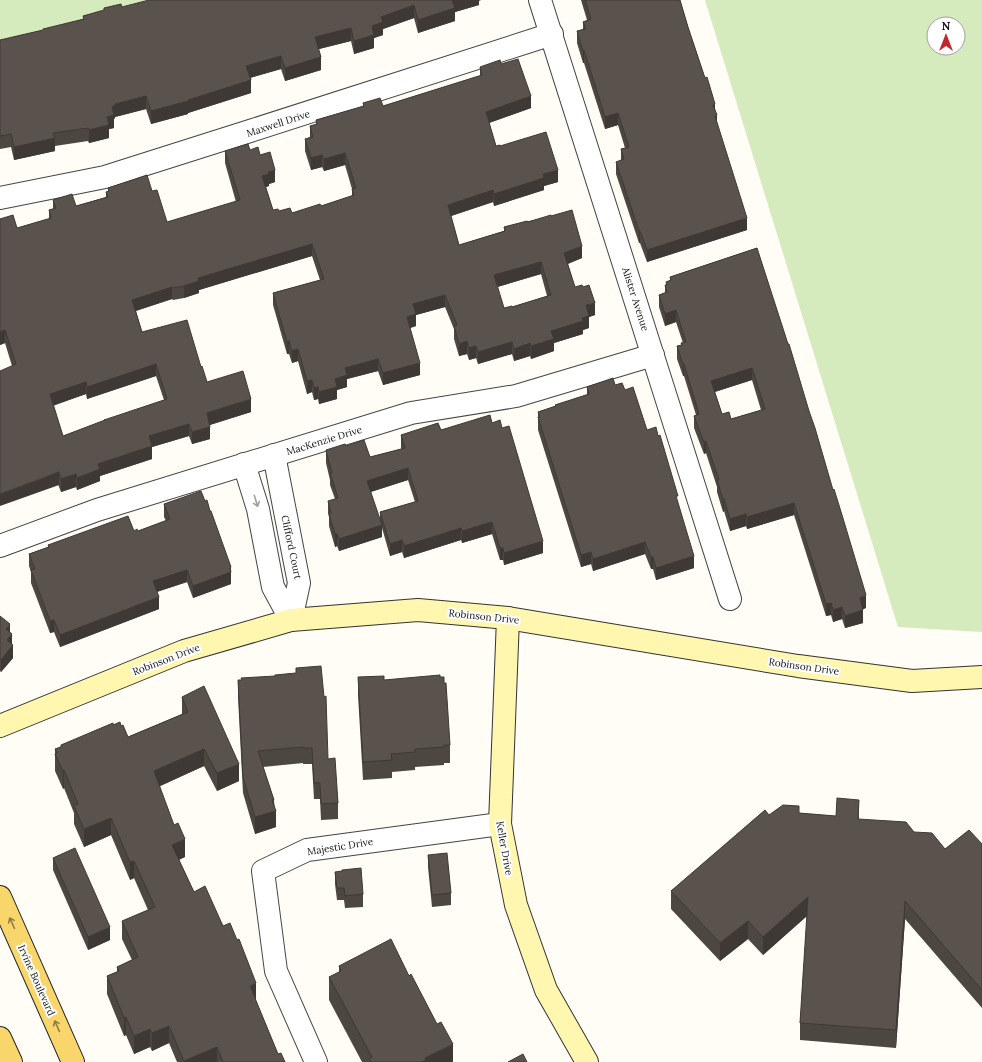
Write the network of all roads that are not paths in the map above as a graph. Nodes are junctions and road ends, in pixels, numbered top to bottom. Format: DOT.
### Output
graph roads {
  1 [pos="540,0"];
  2 [pos="552,34"];
  3 [pos="0,198"];
  4 [pos="653,355"];
  5 [pos="274,455"];
  6 [pos="244,464"];
  7 [pos="0,546"];
  8 [pos="730,599"];
  9 [pos="508,618"];
  10 [pos="291,620"];
  11 [pos="982,677"];
  12 [pos="0,726"];
  13 [pos="500,824"];
  14 [pos="0,898"];
  15 [pos="0,1038"];
  16 [pos="10,1062"];
  17 [pos="73,1062"];
  18 [pos="316,1062"];
  19 [pos="587,1062"];
  1 -- 2 [label="street, Alister Avenue"];
  2 -- 3 [label="street, Maxwell Drive"];
  2 -- 4 [label="street, Alister Avenue"];
  4 -- 5 [label="street, MacKenzie Drive"];
  4 -- 8 [label="street, Alister Avenue"];
  5 -- 6 [label="street, MacKenzie Drive"];
  5 -- 10 [label="street, Clifford Court"];
  6 -- 7 [label="street, MacKenzie Drive"];
  6 -- 10 [label="street, one-way"];
  9 -- 10 [label="street, Robinson Drive"];
  9 -- 11 [label="street, Robinson Drive"];
  9 -- 13 [label="street, Keller Drive"];
  10 -- 12 [label="street, Robinson Drive"];
  13 -- 18 [label="street, Majestic Drive"];
  13 -- 19 [label="street, Keller Drive"];
  17 -- 14 [label="main road, Irvine Boulevard, one-way"];
  15 -- 16 [label="main road"];
}
